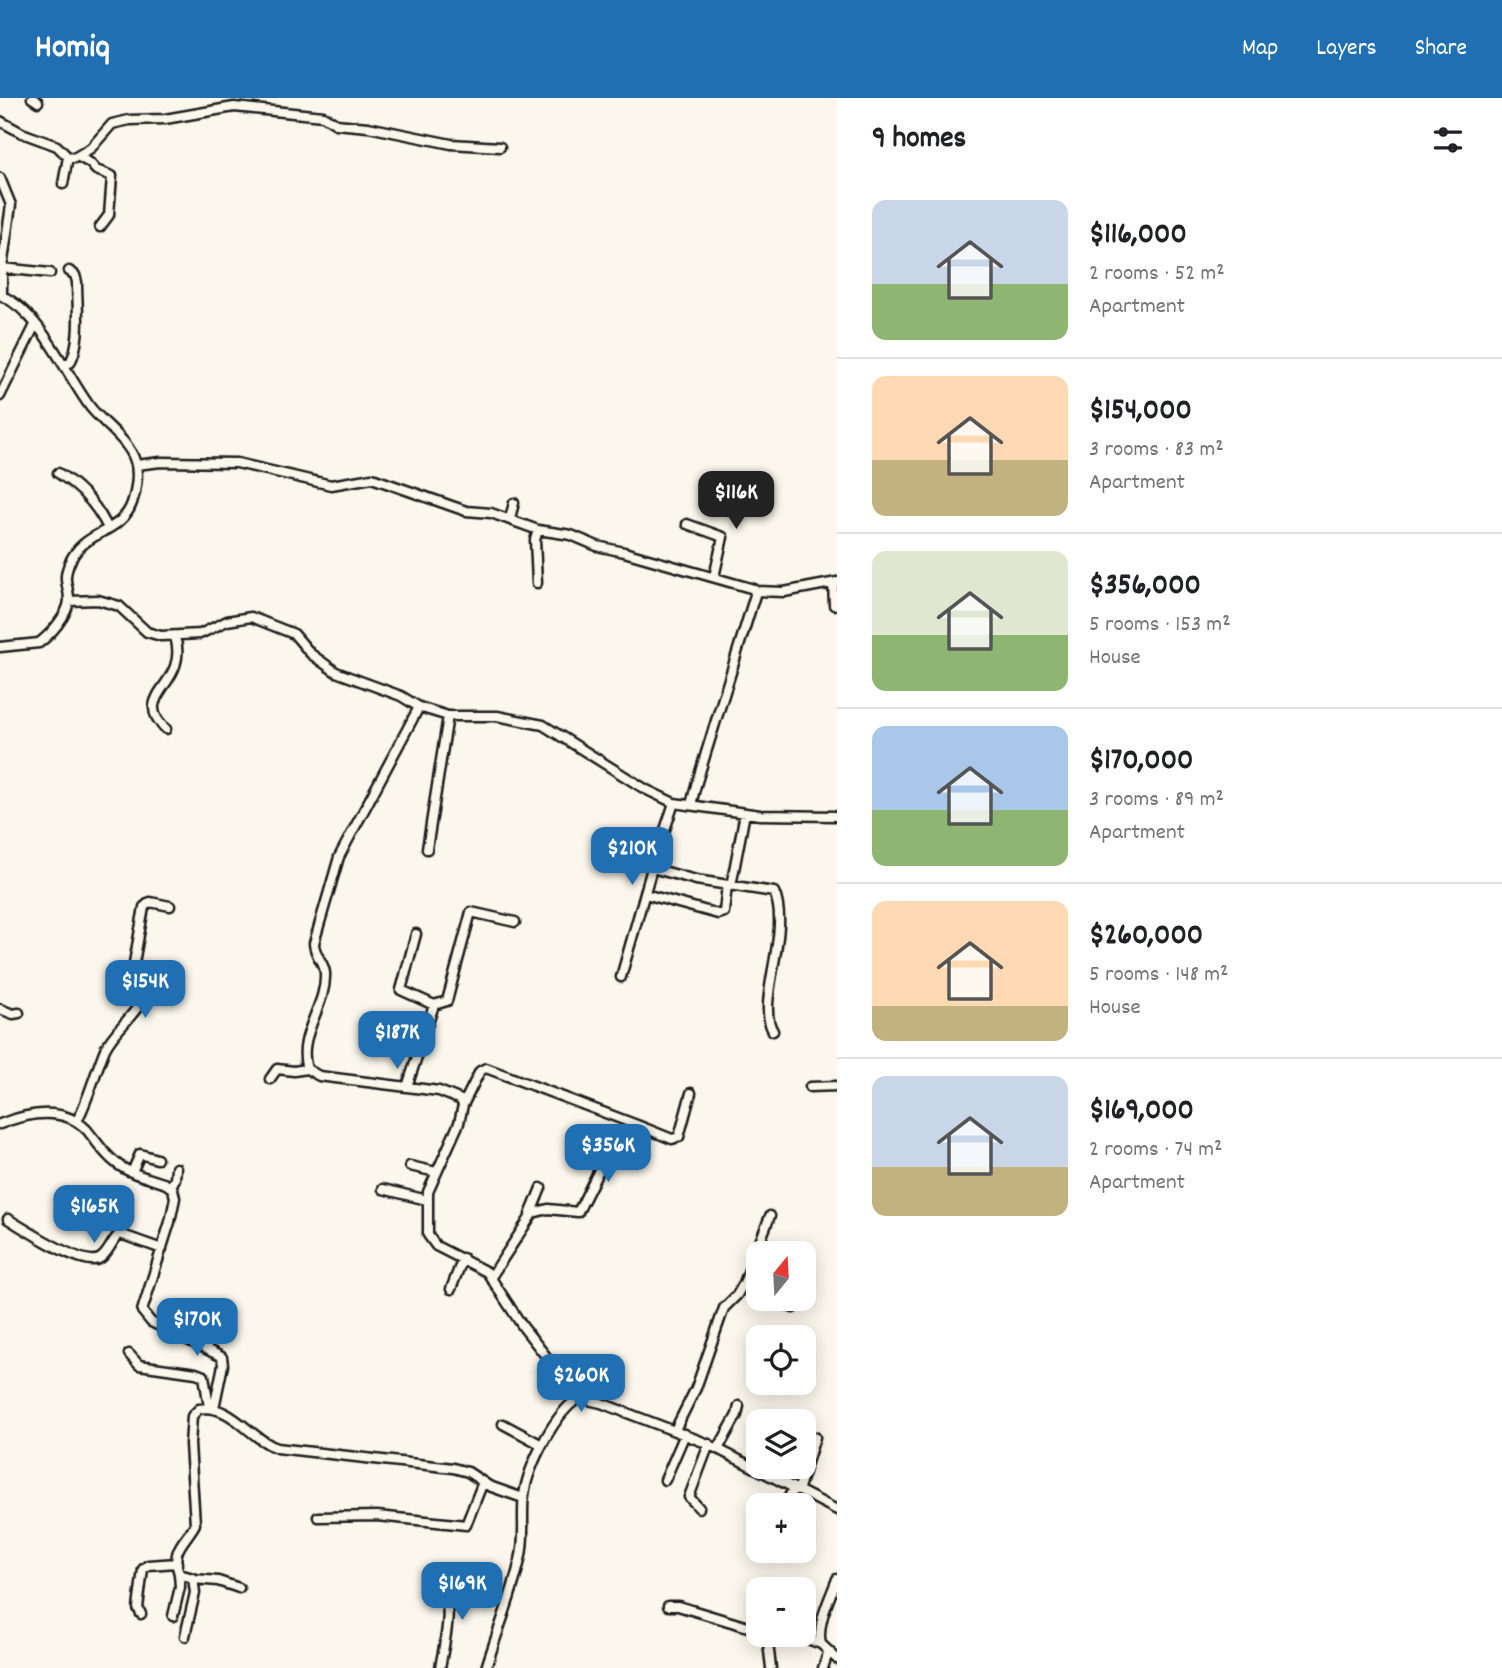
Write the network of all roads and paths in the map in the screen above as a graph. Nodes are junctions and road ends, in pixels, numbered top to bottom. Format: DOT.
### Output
graph roads {
  1 [pos="0,121"];
  2 [pos="500,147"];
  3 [pos="68,157"];
  4 [pos="79,157"];
  5 [pos="0,178"];
  6 [pos="63,184"];
  7 [pos="100,227"];
  8 [pos="3,243"];
  9 [pos="2,268"];
  10 [pos="69,271"];
  11 [pos="50,273"];
  12 [pos="1,292"];
  13 [pos="35,325"];
  14 [pos="64,363"];
  15 [pos="0,396"];
  16 [pos="136,465"];
  17 [pos="58,473"];
  18 [pos="514,503"];
  19 [pos="510,518"];
  20 [pos="687,524"];
  21 [pos="108,528"];
  22 [pos="538,530"];
  23 [pos="714,576"];
  24 [pos="537,583"];
  25 [pos="835,583"];
  26 [pos="756,591"];
  27 [pos="69,601"];
  28 [pos="834,605"];
  29 [pos="175,636"];
  30 [pos="0,647"];
  31 [pos="419,707"];
  32 [pos="448,716"];
  33 [pos="166,729"];
  34 [pos="674,803"];
  35 [pos="691,805"];
  36 [pos="745,813"];
  37 [pos="837,816"];
  38 [pos="427,849"];
  39 [pos="652,868"];
  40 [pos="729,885"];
  41 [pos="645,894"];
  42 [pos="170,906"];
  43 [pos="515,922"];
  44 [pos="416,934"];
  45 [pos="621,977"];
  46 [pos="434,1005"];
  47 [pos="0,1009"];
  48 [pos="19,1013"];
  49 [pos="773,1031"];
  50 [pos="307,1069"];
  51 [pos="270,1079"];
  52 [pos="837,1086"];
  53 [pos="407,1087"];
  54 [pos="810,1087"];
  55 [pos="691,1093"];
  56 [pos="463,1105"];
  57 [pos="77,1121"];
  58 [pos="0,1124"];
  59 [pos="638,1125"];
  60 [pos="157,1159"];
  61 [pos="410,1167"];
  62 [pos="176,1168"];
  63 [pos="132,1171"];
  64 [pos="436,1172"];
  65 [pos="171,1186"];
  66 [pos="541,1188"];
  67 [pos="383,1189"];
  68 [pos="427,1200"];
  69 [pos="770,1216"];
  70 [pos="529,1218"];
  71 [pos="8,1219"];
  72 [pos="162,1249"];
  73 [pos="463,1258"];
  74 [pos="491,1277"];
  75 [pos="744,1283"];
  76 [pos="450,1289"];
  77 [pos="128,1354"];
  78 [pos="579,1398"];
  79 [pos="739,1406"];
  80 [pos="212,1408"];
  81 [pos="503,1424"];
  82 [pos="675,1430"];
  83 [pos="685,1434"];
  84 [pos="709,1444"];
  85 [pos="542,1446"];
  86 [pos="718,1449"];
  87 [pos="799,1479"];
  88 [pos="665,1480"];
  89 [pos="483,1482"];
  90 [pos="795,1490"];
  91 [pos="793,1493"];
  92 [pos="523,1498"];
  93 [pos="699,1508"];
  94 [pos="837,1510"];
  95 [pos="318,1517"];
  96 [pos="177,1563"];
  97 [pos="179,1574"];
  98 [pos="194,1579"];
  99 [pos="837,1579"];
  100 [pos="441,1581"];
  101 [pos="239,1588"];
  102 [pos="668,1606"];
  103 [pos="141,1614"];
  104 [pos="173,1616"];
  105 [pos="746,1626"];
  106 [pos="185,1636"];
  107 [pos="816,1642"];
  108 [pos="821,1644"];
  109 [pos="769,1647"];
  110 [pos="828,1653"];
  111 [pos="837,1659"];
  112 [pos="440,1668"];
  113 [pos="486,1668"];
  114 [pos="771,1668"];
  115 [pos="823,1668"];
  1 -- 3 [label="street"];
  2 -- 4 [label="street"];
  3 -- 4 [label="street"];
  3 -- 6 [label="street"];
  4 -- 7 [label="street"];
  5 -- 8 [label="street"];
  8 -- 9 [label="street"];
  9 -- 11 [label="street"];
  9 -- 12 [label="street"];
  10 -- 14 [label="street"];
  12 -- 13 [label="street"];
  13 -- 14 [label="street"];
  13 -- 15 [label="street"];
  14 -- 16 [label="street"];
  16 -- 19 [label="street"];
  16 -- 21 [label="street"];
  17 -- 21 [label="street"];
  18 -- 19 [label="street"];
  19 -- 22 [label="street"];
  20 -- 23 [label="street"];
  21 -- 27 [label="street"];
  22 -- 23 [label="street"];
  22 -- 24 [label="street"];
  23 -- 26 [label="street"];
  25 -- 26 [label="street"];
  25 -- 28 [label="street"];
  26 -- 35 [label="street"];
  27 -- 29 [label="street"];
  27 -- 30 [label="street"];
  29 -- 31 [label="street"];
  29 -- 33 [label="street"];
  31 -- 32 [label="street"];
  31 -- 50 [label="street"];
  32 -- 34 [label="street"];
  32 -- 38 [label="street"];
  34 -- 35 [label="street"];
  34 -- 39 [label="street"];
  35 -- 36 [label="street"];
  36 -- 37 [label="street"];
  36 -- 40 [label="street"];
  39 -- 40 [label="street"];
  39 -- 41 [label="street"];
  40 -- 41 [label="street"];
  40 -- 49 [label="street"];
  41 -- 45 [label="street"];
  42 -- 57 [label="street"];
  43 -- 46 [label="street"];
  44 -- 46 [label="street"];
  46 -- 53 [label="street"];
  47 -- 48 [label="street"];
  50 -- 51 [label="street"];
  50 -- 53 [label="street"];
  52 -- 54 [label="street"];
  53 -- 56 [label="street"];
  55 -- 59 [label="street"];
  56 -- 59 [label="street"];
  56 -- 64 [label="street"];
  57 -- 58 [label="street"];
  57 -- 63 [label="street"];
  59 -- 70 [label="street"];
  60 -- 63 [label="street"];
  61 -- 64 [label="street"];
  62 -- 65 [label="street"];
  63 -- 65 [label="street"];
  64 -- 68 [label="street"];
  65 -- 72 [label="street"];
  66 -- 70 [label="street"];
  67 -- 68 [label="street"];
  68 -- 73 [label="street"];
  69 -- 75 [label="street"];
  70 -- 74 [label="street"];
  71 -- 72 [label="street"];
  72 -- 80 [label="street"];
  73 -- 74 [label="street"];
  73 -- 76 [label="street"];
  74 -- 78 [label="street"];
  75 -- 82 [label="street"];
  77 -- 80 [label="street"];
  78 -- 82 [label="street"];
  78 -- 85 [label="street"];
  79 -- 86 [label="street"];
  80 -- 89 [label="street"];
  80 -- 96 [label="street"];
  81 -- 85 [label="street"];
  82 -- 83 [label="street"];
  83 -- 84 [label="street"];
  83 -- 88 [label="street"];
  84 -- 86 [label="street"];
  84 -- 93 [label="street"];
  85 -- 92 [label="street"];
  86 -- 90 [label="street"];
  87 -- 90 [label="street"];
  89 -- 92 [label="street"];
  89 -- 95 [label="street"];
  90 -- 91 [label="street"];
  90 -- 94 [label="street"];
  92 -- 113 [label="street"];
  96 -- 97 [label="street"];
  96 -- 103 [label="street"];
  97 -- 98 [label="street"];
  97 -- 104 [label="street"];
  98 -- 101 [label="street"];
  98 -- 106 [label="street"];
  99 -- 108 [label="street"];
  100 -- 112 [label="street"];
  102 -- 105 [label="street"];
  107 -- 108 [label="street"];
  108 -- 110 [label="street"];
  109 -- 114 [label="street"];
  110 -- 111 [label="street"];
  110 -- 115 [label="street"];
}
